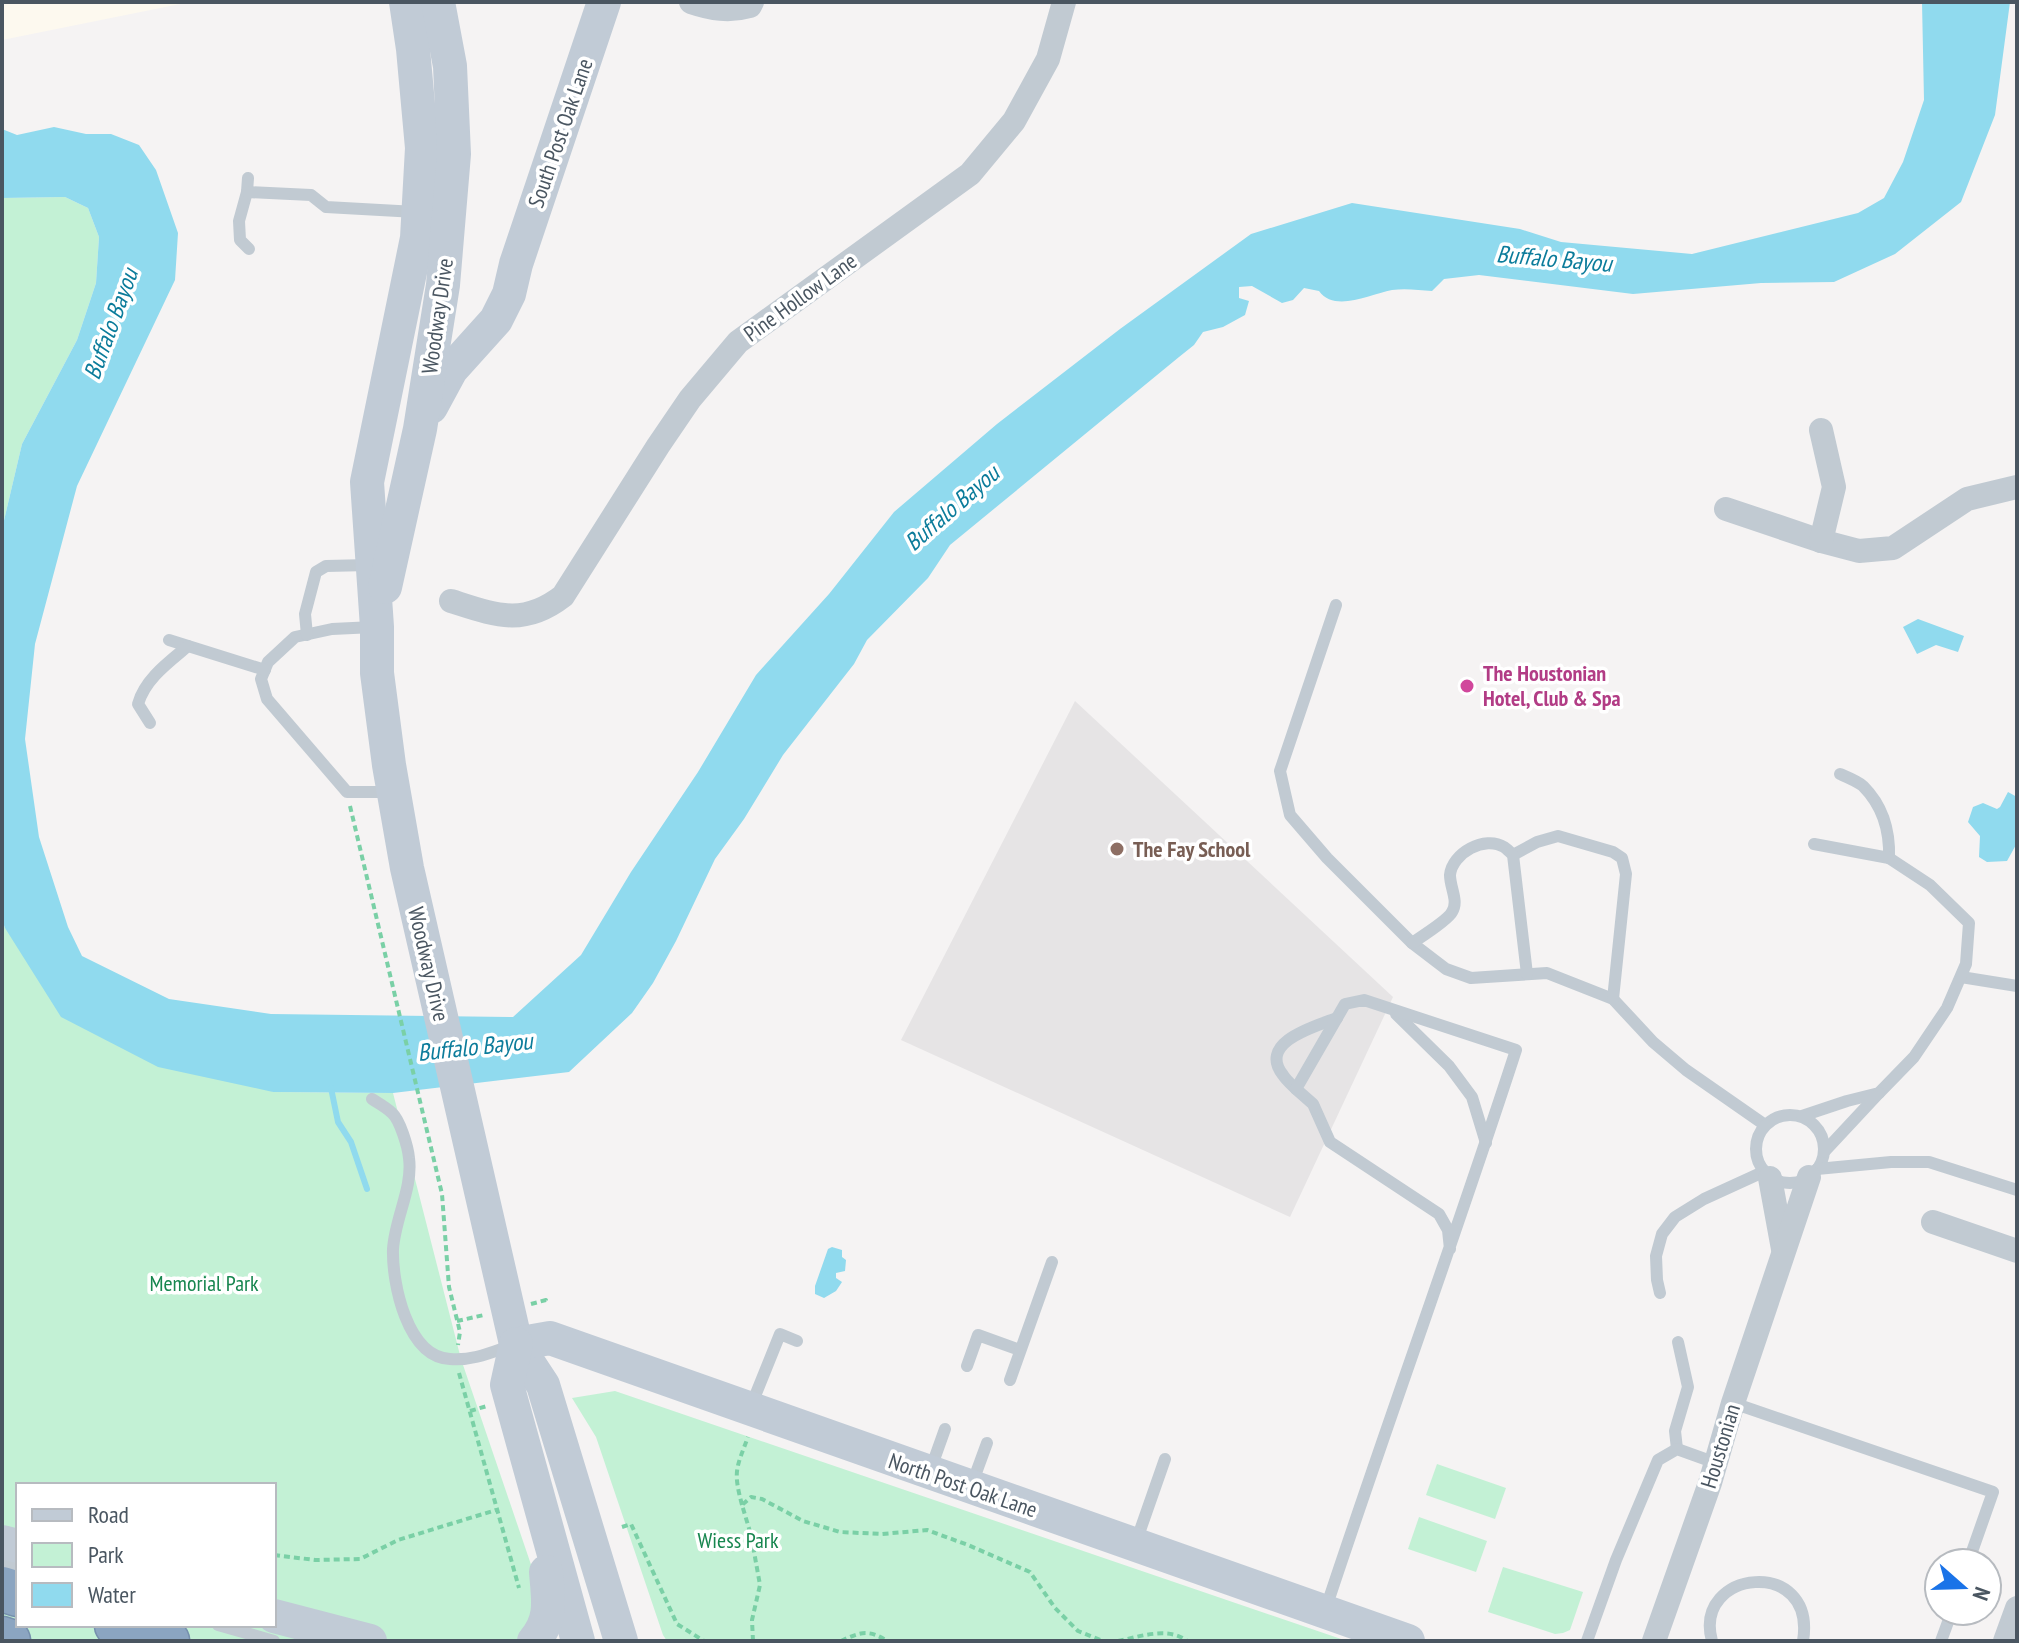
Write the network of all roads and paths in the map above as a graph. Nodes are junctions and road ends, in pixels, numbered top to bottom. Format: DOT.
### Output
graph roads {
  1 [pos="406,2"];
  2 [pos="438,2"];
  3 [pos="604,2"];
  4 [pos="691,2"];
  5 [pos="752,2"];
  6 [pos="1064,2"];
  7 [pos="248,178"];
  8 [pos="247,192"];
  9 [pos="434,213"];
  10 [pos="249,249"];
  11 [pos="516,264"];
  12 [pos="443,285"];
  13 [pos="420,429"];
  14 [pos="1821,430"];
  15 [pos="2017,487"];
  16 [pos="1726,509"];
  17 [pos="1821,541"];
  18 [pos="372,565"];
  19 [pos="451,601"];
  20 [pos="1336,605"];
  21 [pos="377,627"];
  22 [pos="307,635"];
  23 [pos="169,640"];
  24 [pos="188,646"];
  25 [pos="265,670"];
  26 [pos="150,723"];
  27 [pos="1840,774"];
  28 [pos="347,792"];
  29 [pos="393,792"];
  30 [pos="1814,844"];
  31 [pos="1513,855"];
  32 [pos="1889,858"];
  33 [pos="1412,943"];
  34 [pos="1527,974"];
  35 [pos="1961,977"];
  36 [pos="2017,986"];
  37 [pos="1613,999"];
  38 [pos="1394,1011"];
  39 [pos="1337,1018"];
  40 [pos="1296,1089"];
  41 [pos="1879,1093"];
  42 [pos="372,1099"];
  43 [pos="1802,1116"];
  44 [pos="1765,1125"];
  45 [pos="1486,1143"];
  46 [pos="1824,1152"];
  47 [pos="1813,1173"];
  48 [pos="1767,1175"];
  49 [pos="2017,1190"];
  50 [pos="1933,1222"];
  51 [pos="1450,1249"];
  52 [pos="1783,1251"];
  53 [pos="2017,1251"];
  54 [pos="1052,1262"];
  55 [pos="1660,1293"];
  56 [pos="476,1317"];
  57 [pos="457,1321"];
  58 [pos="797,1341"];
  59 [pos="1678,1342"];
  60 [pos="516,1344"];
  61 [pos="1020,1350"];
  62 [pos="455,1359"];
  63 [pos="967,1366"];
  64 [pos="1010,1380"];
  65 [pos="1733,1403"];
  66 [pos="754,1411"];
  67 [pos="945,1429"];
  68 [pos="987,1443"];
  69 [pos="1677,1449"];
  70 [pos="1165,1459"];
  71 [pos="1716,1463"];
  72 [pos="930,1473"];
  73 [pos="971,1487"];
  74 [pos="540,1504"];
  75 [pos="742,1505"];
  76 [pos="496,1510"];
  77 [pos="622,1527"];
  78 [pos="1134,1545"];
  79 [pos="1974,1547"];
  80 [pos="276,1555"];
  81 [pos="524,1597"];
  82 [pos="2017,1608"];
  83 [pos="1325,1612"];
  84 [pos="276,1617"];
  85 [pos="123,1627"];
  86 [pos="225,1627"];
  87 [pos="622,1636"];
  88 [pos="167,1641"];
  89 [pos="274,1641"];
  90 [pos="370,1641"];
  91 [pos="534,1641"];
  92 [pos="578,1641"];
  93 [pos="704,1641"];
  94 [pos="753,1641"];
  95 [pos="841,1641"];
  96 [pos="887,1641"];
  97 [pos="1103,1641"];
  98 [pos="1118,1641"];
  99 [pos="1187,1641"];
  100 [pos="1408,1641"];
  101 [pos="1587,1641"];
  102 [pos="1654,1641"];
  103 [pos="1712,1641"];
  104 [pos="1803,1641"];
  105 [pos="2005,1641"];
  1 -- 9 [label="main road, Woodway Drive"];
  2 -- 9 [label="main road, Woodway Drive"];
  3 -- 11 [label="main road, South Post Oak Lane"];
  4 -- 5 [label="street"];
  6 -- 19 [label="street, Pine Hollow Lane"];
  7 -- 8 [label="lane"];
  8 -- 9 [label="lane"];
  8 -- 10 [label="lane"];
  9 -- 12 [label="main road, Woodway Drive"];
  9 -- 18 [label="main road, Woodway Drive"];
  11 -- 12 [label="main road, South Post Oak Lane"];
  11 -- 13 [label="main road, South Post Oak Lane"];
  12 -- 13 [label="main road, Woodway Drive"];
  13 -- 21 [label="main road, Woodway Drive"];
  14 -- 17 [label="street"];
  15 -- 17 [label="street"];
  16 -- 17 [label="street"];
  18 -- 21 [label="main road, Woodway Drive"];
  18 -- 22 [label="lane"];
  20 -- 33 [label="lane"];
  21 -- 22 [label="lane"];
  21 -- 29 [label="main road, Woodway Drive"];
  22 -- 25 [label="lane"];
  23 -- 24 [label="lane"];
  24 -- 25 [label="lane"];
  24 -- 26 [label="lane"];
  25 -- 28 [label="lane"];
  27 -- 32 [label="lane"];
  28 -- 29 [label="lane"];
  28 -- 57 [label="path"];
  29 -- 60 [label="main road, Woodway Drive"];
  30 -- 32 [label="lane"];
  31 -- 33 [label="lane"];
  31 -- 34 [label="lane"];
  31 -- 37 [label="lane"];
  32 -- 35 [label="lane"];
  33 -- 34 [label="lane"];
  34 -- 37 [label="lane"];
  35 -- 36 [label="lane"];
  35 -- 41 [label="lane"];
  37 -- 44 [label="lane"];
  38 -- 39 [label="lane"];
  38 -- 45 [label="lane"];
  38 -- 45 [label="lane"];
  39 -- 40 [label="lane"];
  39 -- 40 [label="lane"];
  40 -- 51 [label="lane"];
  41 -- 43 [label="lane"];
  41 -- 46 [label="lane"];
  42 -- 62 [label="lane"];
  43 -- 44 [label="lane"];
  43 -- 46 [label="lane"];
  44 -- 48 [label="lane"];
  45 -- 51 [label="lane"];
  46 -- 47 [label="lane"];
  47 -- 48 [label="lane"];
  47 -- 49 [label="lane"];
  47 -- 52 [label="street, Houstonian"];
  48 -- 52 [label="street, Houstonian"];
  48 -- 55 [label="lane"];
  50 -- 53 [label="street"];
  51 -- 83 [label="lane"];
  52 -- 65 [label="street, Houstonian"];
  54 -- 61 [label="lane"];
  56 -- 57 [label="path"];
  57 -- 62 [label="path"];
  58 -- 66 [label="lane"];
  59 -- 69 [label="lane"];
  60 -- 62 [label="lane"];
  60 -- 66 [label="main road, North Post Oak Lane"];
  60 -- 74 [label="main road, Woodway Drive"];
  60 -- 87 [label="main road, Woodway Drive"];
  61 -- 63 [label="lane"];
  61 -- 64 [label="lane"];
  62 -- 76 [label="path"];
  65 -- 71 [label="street, Houstonian"];
  65 -- 79 [label="lane"];
  66 -- 72 [label="main road, North Post Oak Lane"];
  66 -- 75 [label="path"];
  67 -- 72 [label="lane"];
  68 -- 73 [label="lane"];
  69 -- 71 [label="lane"];
  69 -- 101 [label="lane"];
  70 -- 78 [label="lane"];
  71 -- 102 [label="street, Houstonian"];
  72 -- 73 [label="main road, North Post Oak Lane"];
  73 -- 78 [label="main road, North Post Oak Lane"];
  74 -- 91 [label="main road"];
  74 -- 92 [label="main road, Woodway Drive"];
  75 -- 94 [label="path"];
  75 -- 97 [label="path"];
  76 -- 80 [label="path"];
  76 -- 81 [label="path"];
  77 -- 93 [label="path"];
  78 -- 83 [label="main road, North Post Oak Lane"];
  82 -- 105 [label="street"];
  83 -- 100 [label="main road, North Post Oak Lane"];
  84 -- 90 [label="main road"];
  85 -- 88 [label="highway"];
  86 -- 89 [label="lane"];
  95 -- 96 [label="path"];
  98 -- 99 [label="path"];
  103 -- 104 [label="lane"];
}
